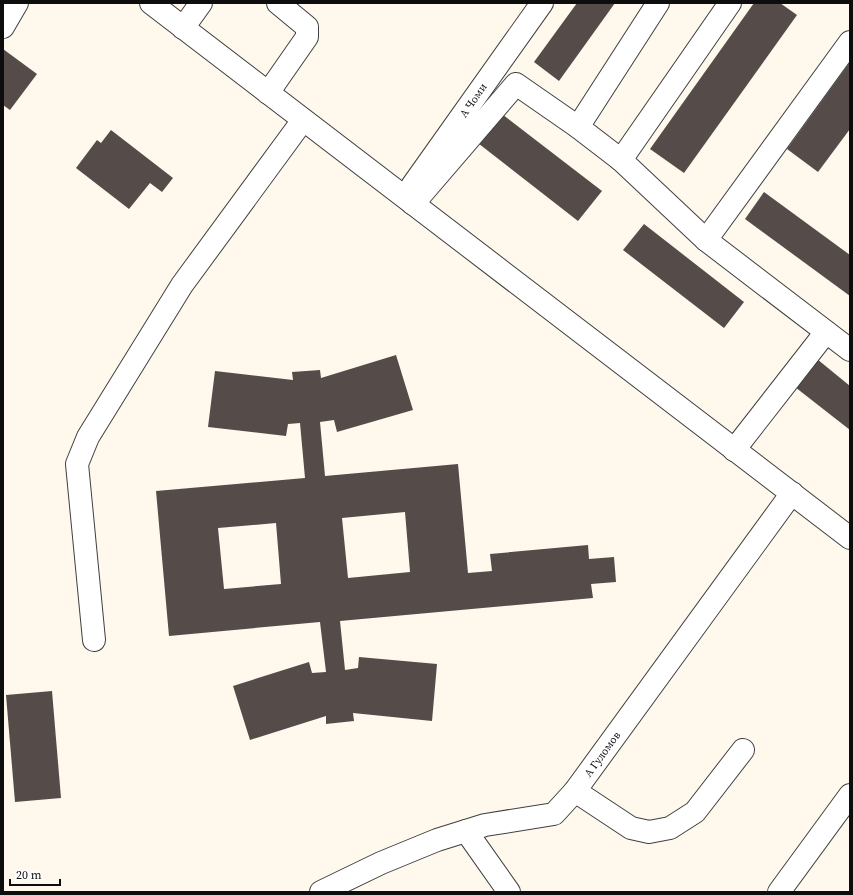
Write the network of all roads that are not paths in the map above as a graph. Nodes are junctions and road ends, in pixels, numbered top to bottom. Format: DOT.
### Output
graph roads {
  1 [pos="17,3"];
  2 [pos="151,3"];
  3 [pos="201,3"];
  4 [pos="278,3"];
  5 [pos="542,3"];
  6 [pos="658,3"];
  7 [pos="730,3"];
  8 [pos="3,27"];
  9 [pos="183,28"];
  10 [pos="850,42"];
  11 [pos="494,70"];
  12 [pos="516,84"];
  13 [pos="268,93"];
  14 [pos="303,120"];
  15 [pos="578,127"];
  16 [pos="621,160"];
  17 [pos="408,201"];
  18 [pos="706,240"];
  19 [pos="826,332"];
  20 [pos="850,350"];
  21 [pos="734,450"];
  22 [pos="792,493"];
  23 [pos="850,538"];
  24 [pos="94,640"];
  25 [pos="743,750"];
  26 [pos="575,791"];
  27 [pos="850,795"];
  28 [pos="466,831"];
  29 [pos="321,892"];
  30 [pos="509,892"];
  31 [pos="779,892"];
  1 -- 8 [label="street"];
  2 -- 9 [label="street"];
  3 -- 9 [label="street"];
  4 -- 13 [label="street"];
  5 -- 11 [label="street, А Чоми"];
  6 -- 15 [label="street"];
  7 -- 16 [label="street"];
  9 -- 13 [label="street"];
  10 -- 18 [label="street"];
  11 -- 12 [label="street"];
  11 -- 17 [label="street, А Чоми"];
  12 -- 15 [label="street"];
  12 -- 17 [label="street"];
  13 -- 14 [label="street"];
  14 -- 17 [label="street"];
  14 -- 24 [label="street"];
  15 -- 16 [label="street"];
  16 -- 18 [label="street"];
  17 -- 21 [label="street"];
  18 -- 19 [label="street"];
  19 -- 20 [label="street"];
  19 -- 21 [label="street"];
  21 -- 22 [label="street"];
  22 -- 23 [label="street"];
  22 -- 26 [label="street, А Гуломов"];
  25 -- 26 [label="street"];
  26 -- 28 [label="street, А Гуломов"];
  27 -- 31 [label="street"];
  28 -- 29 [label="street, А Гуломов"];
  28 -- 30 [label="street"];
}
